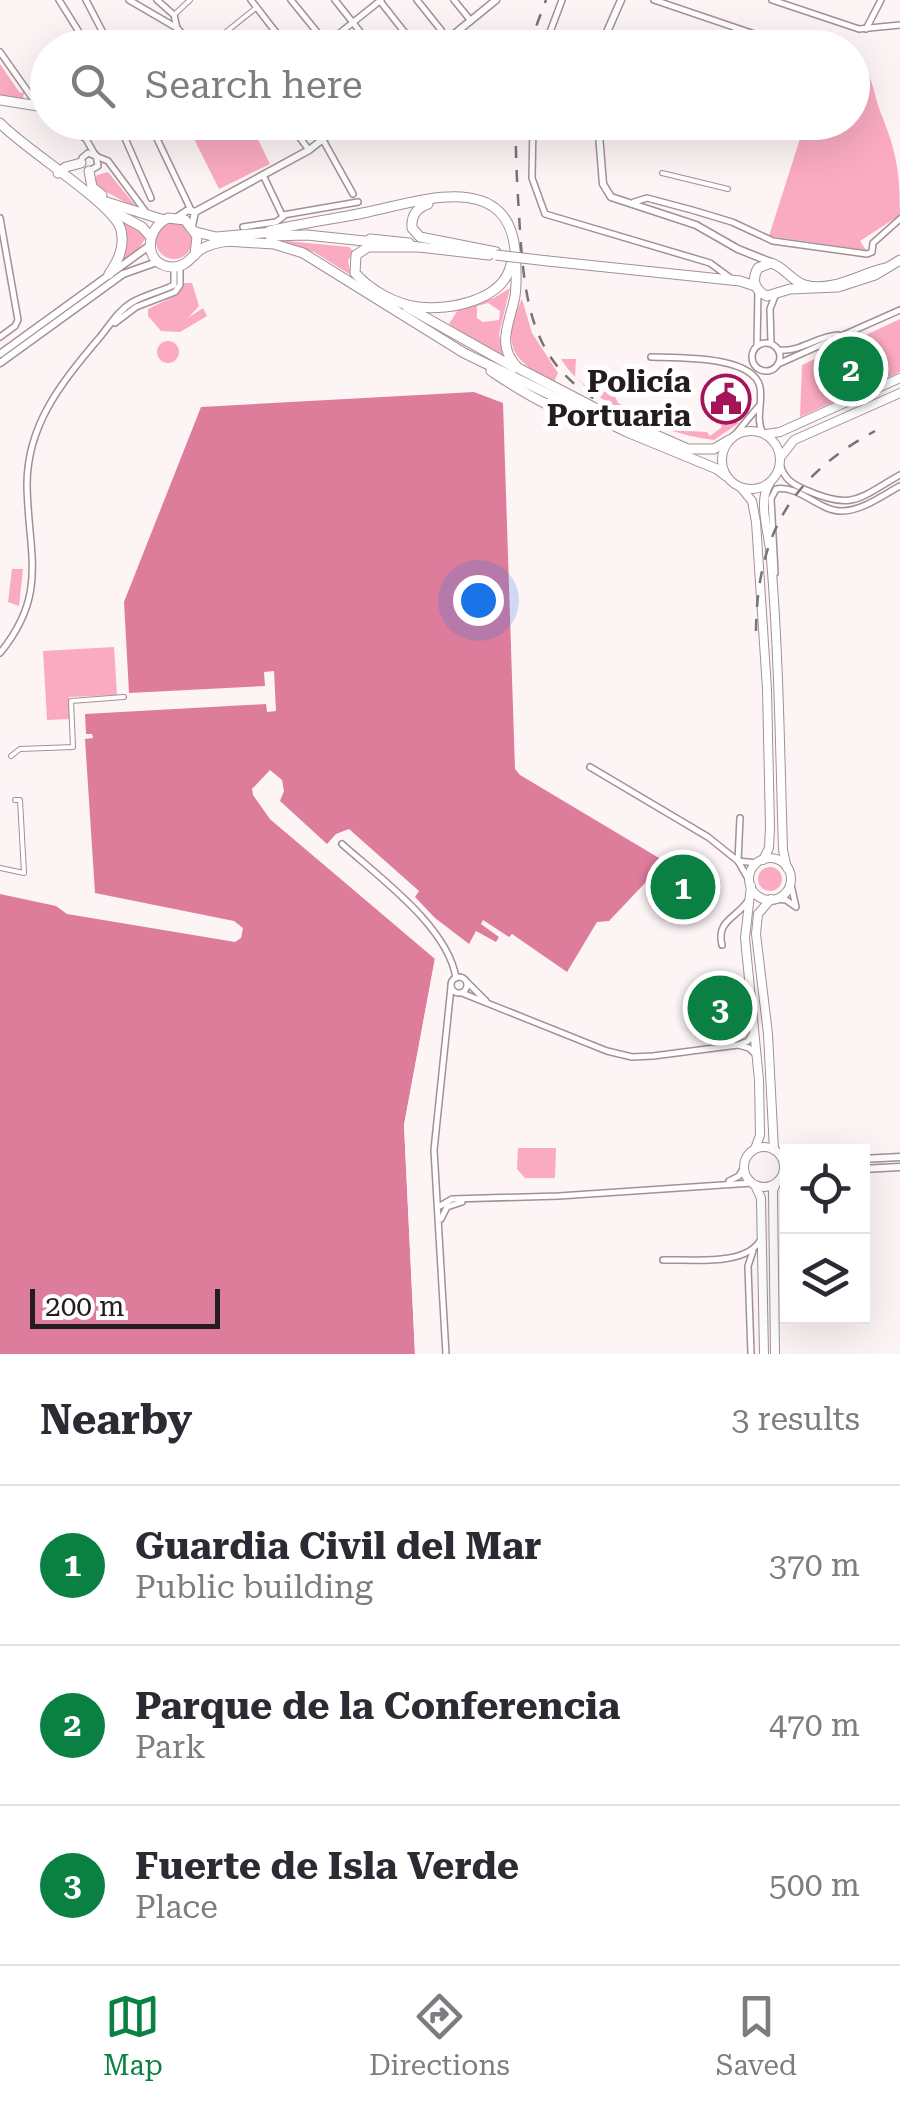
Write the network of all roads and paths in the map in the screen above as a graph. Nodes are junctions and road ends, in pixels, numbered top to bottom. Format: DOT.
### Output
graph roads {
  1 [pos="59,0"];
  2 [pos="86,0"];
  3 [pos="129,0"];
  4 [pos="157,0"];
  5 [pos="190,0"];
  6 [pos="251,0"];
  7 [pos="266,0"];
  8 [pos="291,0"];
  9 [pos="335,0"];
  10 [pos="417,0"];
  11 [pos="454,0"];
  12 [pos="496,0"];
  13 [pos="562,0"];
  14 [pos="620,0"];
  15 [pos="654,0"];
  16 [pos="772,0"];
  17 [pos="870,0"];
  18 [pos="380,1"];
  19 [pos="880,2"];
  20 [pos="257,7"];
  21 [pos="174,14"];
  22 [pos="471,21"];
  23 [pos="353,23"];
  24 [pos="900,25"];
  25 [pos="176,28"];
  26 [pos="866,29"];
  27 [pos="77,30"];
  28 [pos="102,30"];
  29 [pos="228,30"];
  30 [pos="274,30"];
  31 [pos="314,30"];
  32 [pos="345,30"];
  33 [pos="359,30"];
  34 [pos="402,30"];
  35 [pos="441,30"];
  36 [pos="460,30"];
  37 [pos="551,30"];
  38 [pos="608,30"];
  39 [pos="745,30"];
  40 [pos="0,52"];
  41 [pos="28,100"];
  42 [pos="1,101"];
  43 [pos="0,123"];
  44 [pos="86,140"];
  45 [pos="126,140"];
  46 [pos="158,140"];
  47 [pos="302,140"];
  48 [pos="322,140"];
  49 [pos="533,140"];
  50 [pos="600,140"];
  51 [pos="309,150"];
  52 [pos="89,159"];
  53 [pos="58,173"];
  54 [pos="662,173"];
  55 [pos="263,175"];
  56 [pos="728,189"];
  57 [pos="353,194"];
  58 [pos="150,198"];
  59 [pos="103,202"];
  60 [pos="358,202"];
  61 [pos="634,202"];
  62 [pos="193,210"];
  63 [pos="283,215"];
  64 [pos="148,217"];
  65 [pos="0,218"];
  66 [pos="176,218"];
  67 [pos="164,220"];
  68 [pos="900,220"];
  69 [pos="243,227"];
  70 [pos="194,229"];
  71 [pos="269,232"];
  72 [pos="150,241"];
  73 [pos="226,241"];
  74 [pos="416,246"];
  75 [pos="194,254"];
  76 [pos="496,254"];
  77 [pos="755,256"];
  78 [pos="548,259"];
  79 [pos="696,260"];
  80 [pos="900,260"];
  81 [pos="159,262"];
  82 [pos="774,263"];
  83 [pos="177,266"];
  84 [pos="886,268"];
  85 [pos="784,270"];
  86 [pos="756,271"];
  87 [pos="109,274"];
  88 [pos="699,274"];
  89 [pos="729,277"];
  90 [pos="756,288"];
  91 [pos="779,294"];
  92 [pos="391,298"];
  93 [pos="459,302"];
  94 [pos="900,310"];
  95 [pos="444,329"];
  96 [pos="850,331"];
  97 [pos="0,337"];
  98 [pos="16,342"];
  99 [pos="0,346"];
  100 [pos="757,346"];
  101 [pos="776,347"];
  102 [pos="464,353"];
  103 [pos="0,354"];
  104 [pos="651,357"];
  105 [pos="0,364"];
  106 [pos="778,364"];
  107 [pos="518,368"];
  108 [pos="499,370"];
  109 [pos="900,378"];
  110 [pos="900,393"];
  111 [pos="549,394"];
  112 [pos="531,398"];
  113 [pos="758,407"];
  114 [pos="602,420"];
  115 [pos="763,434"];
  116 [pos="731,439"];
  117 [pos="780,461"];
  118 [pos="726,476"];
  119 [pos="900,476"];
  120 [pos="769,484"];
  121 [pos="900,486"];
  122 [pos="742,488"];
  123 [pos="772,590"];
  124 [pos="0,652"];
  125 [pos="124,697"];
  126 [pos="11,756"];
  127 [pos="590,767"];
  128 [pos="15,800"];
  129 [pos="740,818"];
  130 [pos="342,844"];
  131 [pos="738,861"];
  132 [pos="760,861"];
  133 [pos="0,868"];
  134 [pos="787,868"];
  135 [pos="790,880"];
  136 [pos="750,884"];
  137 [pos="773,899"];
  138 [pos="749,900"];
  139 [pos="722,945"];
  140 [pos="456,978"];
  141 [pos="466,981"];
  142 [pos="451,986"];
  143 [pos="461,993"];
  144 [pos="486,1001"];
  145 [pos="450,1008"];
  146 [pos="756,1026"];
  147 [pos="738,1045"];
  148 [pos="758,1062"];
  149 [pos="755,1149"];
  150 [pos="774,1150"];
  151 [pos="780,1156"];
  152 [pos="900,1157"];
  153 [pos="870,1159"];
  154 [pos="744,1167"];
  155 [pos="900,1168"];
  156 [pos="870,1169"];
  157 [pos="434,1177"];
  158 [pos="780,1178"];
  159 [pos="780,1180"];
  160 [pos="726,1182"];
  161 [pos="753,1184"];
  162 [pos="449,1200"];
  163 [pos="466,1200"];
  164 [pos="438,1209"];
  165 [pos="440,1227"];
  166 [pos="762,1236"];
  167 [pos="747,1255"];
  168 [pos="662,1260"];
  169 [pos="762,1265"];
  170 [pos="446,1354"];
  171 [pos="751,1354"];
  172 [pos="764,1354"];
  173 [pos="776,1354"];
  1 -- 27 [label="street"];
  2 -- 28 [label="street"];
  3 -- 25 [label="street"];
  4 -- 21 [label="street"];
  5 -- 21 [label="street"];
  6 -- 20 [label="street"];
  7 -- 20 [label="street"];
  8 -- 31 [label="street"];
  9 -- 23 [label="street"];
  10 -- 35 [label="street"];
  11 -- 22 [label="street"];
  12 -- 22 [label="street"];
  13 -- 37 [label="street"];
  14 -- 38 [label="street"];
  15 -- 39 [label="street"];
  16 -- 26 [label="street"];
  17 -- 19 [label="street"];
  18 -- 23 [label="street"];
  18 -- 34 [label="street"];
  19 -- 26 [label="street"];
  20 -- 29 [label="street"];
  20 -- 30 [label="street"];
  21 -- 25 [label="street"];
  22 -- 36 [label="street"];
  23 -- 32 [label="street"];
  23 -- 33 [label="street"];
  24 -- 26 [label="street"];
  40 -- 41 [label="street"];
  41 -- 42 [label="highway"];
  43 -- 53 [label="highway"];
  44 -- 52 [label="street"];
  45 -- 58 [label="street"];
  46 -- 62 [label="street"];
  47 -- 51 [label="street"];
  48 -- 51 [label="street"];
  48 -- 57 [label="street"];
  49 -- 79 [label="street"];
  50 -- 61 [label="street"];
  51 -- 55 [label="street"];
  52 -- 53 [label="highway"];
  52 -- 59 [label="highway"];
  52 -- 64 [label="street"];
  53 -- 59 [label="highway"];
  54 -- 56 [label="street"];
  55 -- 62 [label="street"];
  55 -- 63 [label="street"];
  59 -- 64 [label="highway"];
  59 -- 72 [label="highway"];
  59 -- 87 [label="highway"];
  60 -- 63 [label="street"];
  61 -- 68 [label="street"];
  61 -- 77 [label="street"];
  62 -- 66 [label="street"];
  62 -- 70 [label="street"];
  63 -- 69 [label="street"];
  64 -- 67 [label="highway"];
  65 -- 97 [label="street"];
  66 -- 67 [label="highway"];
  66 -- 70 [label="highway"];
  67 -- 72 [label="highway"];
  70 -- 71 [label="highway"];
  70 -- 75 [label="highway"];
  71 -- 76 [label="highway"];
  71 -- 107 [label="highway"];
  72 -- 81 [label="highway"];
  72 -- 87 [label="street"];
  73 -- 74 [label="highway"];
  73 -- 75 [label="highway"];
  73 -- 102 [label="highway"];
  74 -- 76 [label="highway"];
  74 -- 92 [label="highway"];
  75 -- 83 [label="highway"];
  76 -- 78 [label="highway, bridge"];
  76 -- 93 [label="highway"];
  77 -- 82 [label="street"];
  77 -- 86 [label="street"];
  78 -- 88 [label="highway"];
  78 -- 90 [label="highway"];
  79 -- 88 [label="street"];
  79 -- 89 [label="street"];
  80 -- 84 [label="highway"];
  81 -- 83 [label="highway"];
  81 -- 105 [label="street"];
  82 -- 85 [label="highway"];
  82 -- 86 [label="highway"];
  83 -- 124 [label="street"];
  84 -- 85 [label="highway"];
  84 -- 91 [label="highway"];
  85 -- 91 [label="highway"];
  86 -- 89 [label="highway"];
  86 -- 90 [label="highway"];
  87 -- 98 [label="street"];
  88 -- 89 [label="highway"];
  90 -- 91 [label="highway"];
  90 -- 100 [label="street"];
  91 -- 101 [label="street"];
  92 -- 93 [label="highway"];
  92 -- 95 [label="highway"];
  93 -- 95 [label="highway"];
  94 -- 96 [label="street"];
  95 -- 107 [label="highway"];
  95 -- 108 [label="highway"];
  96 -- 101 [label="street"];
  96 -- 106 [label="street"];
  98 -- 99 [label="street"];
  98 -- 103 [label="street"];
  100 -- 101 [label="street"];
  100 -- 106 [label="street"];
  101 -- 106 [label="street"];
  102 -- 108 [label="highway"];
  102 -- 112 [label="highway"];
  104 -- 113 [label="street"];
  107 -- 116 [label="highway"];
  108 -- 111 [label="highway"];
  109 -- 115 [label="main road"];
  110 -- 117 [label="main road"];
  111 -- 112 [label="highway"];
  111 -- 114 [label="highway"];
  112 -- 114 [label="highway"];
  113 -- 115 [label="street"];
  113 -- 116 [label="street"];
  114 -- 118 [label="highway"];
  115 -- 116 [label="main road"];
  115 -- 117 [label="main road"];
  116 -- 118 [label="main road"];
  117 -- 119 [label="street"];
  117 -- 120 [label="main road"];
  118 -- 122 [label="main road"];
  120 -- 122 [label="main road"];
  120 -- 123 [label="main road"];
  121 -- 123 [label="street"];
  122 -- 132 [label="main road"];
  123 -- 134 [label="main road"];
  125 -- 126 [label="street"];
  127 -- 131 [label="street"];
  128 -- 133 [label="street"];
  129 -- 131 [label="street"];
  130 -- 140 [label="street"];
  131 -- 132 [label="street"];
  131 -- 136 [label="street"];
  132 -- 134 [label="main road"];
  132 -- 136 [label="main road"];
  134 -- 135 [label="main road"];
  135 -- 137 [label="main road"];
  135 -- 137 [label="street"];
  136 -- 137 [label="main road"];
  136 -- 138 [label="main road"];
  137 -- 150 [label="main road"];
  138 -- 139 [label="street"];
  138 -- 146 [label="main road"];
  140 -- 141 [label="street"];
  140 -- 142 [label="street"];
  141 -- 143 [label="street"];
  141 -- 144 [label="street"];
  142 -- 143 [label="street"];
  142 -- 145 [label="street"];
  143 -- 144 [label="street"];
  143 -- 145 [label="street"];
  144 -- 147 [label="street"];
  145 -- 157 [label="street"];
  146 -- 147 [label="street"];
  146 -- 148 [label="main road"];
  147 -- 148 [label="street"];
  148 -- 149 [label="main road"];
  149 -- 150 [label="main road"];
  149 -- 154 [label="main road"];
  150 -- 151 [label="main road"];
  152 -- 153 [label="street"];
  154 -- 160 [label="street"];
  154 -- 161 [label="main road"];
  155 -- 156 [label="street"];
  157 -- 162 [label="street"];
  157 -- 164 [label="street"];
  158 -- 161 [label="main road"];
  159 -- 173 [label="main road"];
  160 -- 161 [label="street"];
  160 -- 163 [label="street"];
  161 -- 166 [label="main road"];
  162 -- 163 [label="street"];
  162 -- 164 [label="street"];
  163 -- 165 [label="street"];
  164 -- 165 [label="street"];
  165 -- 170 [label="street"];
  166 -- 167 [label="street"];
  166 -- 169 [label="main road"];
  167 -- 168 [label="street"];
  167 -- 169 [label="street"];
  167 -- 171 [label="street"];
  169 -- 172 [label="main road"];
}
